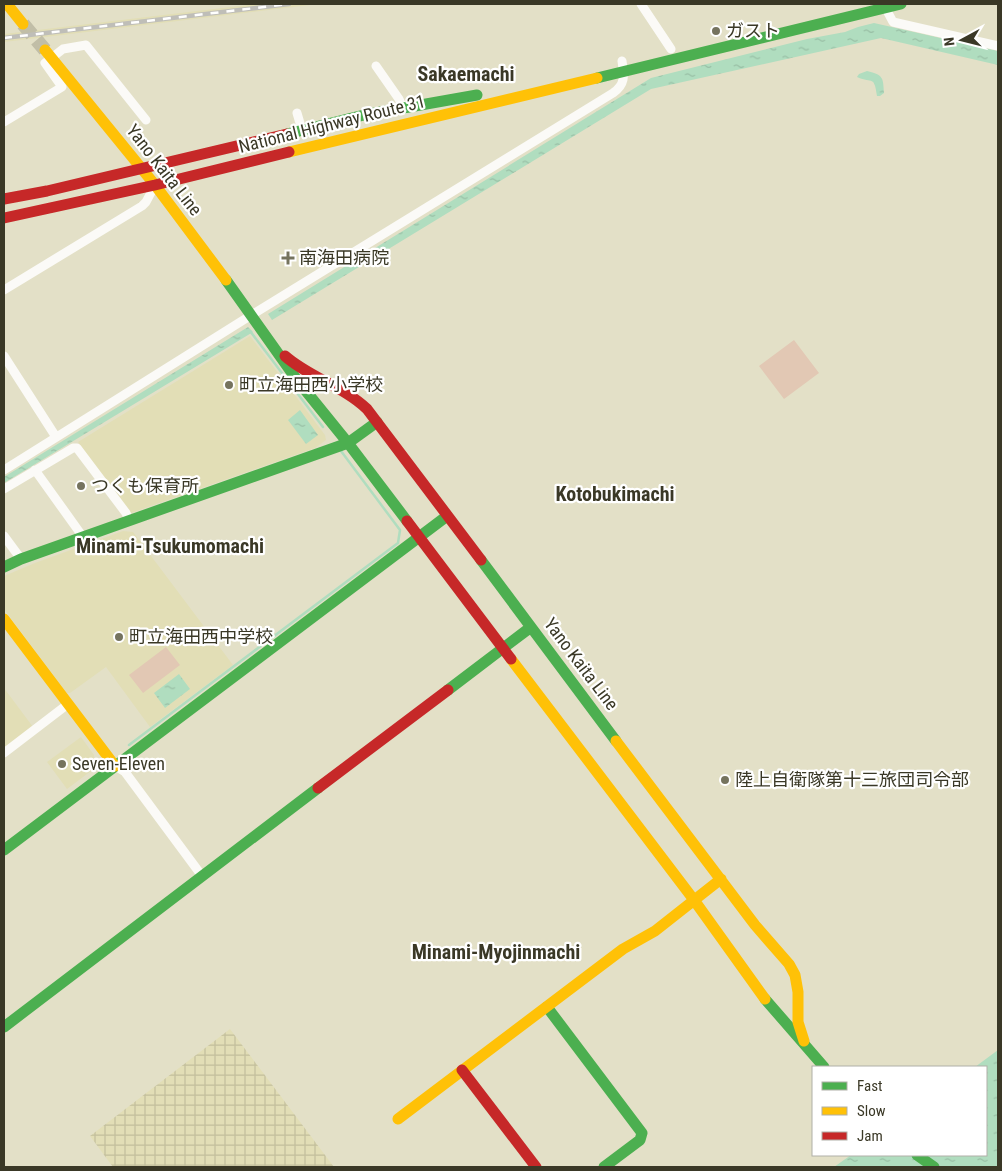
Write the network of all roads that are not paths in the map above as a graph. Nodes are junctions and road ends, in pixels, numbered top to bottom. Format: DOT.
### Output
graph roads {
  1 [pos="7,4"];
  2 [pos="641,4"];
  3 [pos="862,4"];
  4 [pos="901,4"];
  5 [pos="885,5"];
  6 [pos="23,24"];
  7 [pos="998,46"];
  8 [pos="45,50"];
  9 [pos="671,50"];
  10 [pos="376,66"];
  11 [pos="623,66"];
  12 [pos="602,83"];
  13 [pos="604,99"];
  14 [pos="297,112"];
  15 [pos="405,115"];
  16 [pos="146,120"];
  17 [pos="4,122"];
  18 [pos="302,130"];
  19 [pos="141,168"];
  20 [pos="155,185"];
  21 [pos="4,199"];
  22 [pos="4,209"];
  23 [pos="4,219"];
  24 [pos="4,290"];
  25 [pos="252,316"];
  26 [pos="271,342"];
  27 [pos="4,356"];
  28 [pos="377,422"];
  29 [pos="56,437"];
  30 [pos="348,443"];
  31 [pos="4,470"];
  32 [pos="35,470"];
  33 [pos="6,483"];
  34 [pos="447,516"];
  35 [pos="129,520"];
  36 [pos="4,536"];
  37 [pos="83,537"];
  38 [pos="419,537"];
  39 [pos="21,559"];
  40 [pos="4,568"];
  41 [pos="4,619"];
  42 [pos="531,627"];
  43 [pos="503,648"];
  44 [pos="68,704"];
  45 [pos="4,753"];
  46 [pos="115,766"];
  47 [pos="4,850"];
  48 [pos="202,876"];
  49 [pos="721,879"];
  50 [pos="694,900"];
  51 [pos="547,1006"];
  52 [pos="4,1027"];
  53 [pos="806,1047"];
  54 [pos="820,1063"];
  55 [pos="462,1070"];
  56 [pos="398,1119"];
  57 [pos="918,1156"];
  58 [pos="536,1167"];
  59 [pos="604,1167"];
  60 [pos="934,1167"];
  1 -- 6 [label="main road"];
  2 -- 9 [label="street"];
  3 -- 9 [label="main road, National Highway Route 31"];
  4 -- 5 [label="main road, National Highway Route 31"];
  5 -- 7 [label="street"];
  5 -- 11 [label="main road, National Highway Route 31"];
  8 -- 19 [label="main road, Yano Kaita Line"];
  9 -- 11 [label="main road, National Highway Route 31"];
  10 -- 15 [label="street"];
  11 -- 12 [label="main road, National Highway Route 31"];
  11 -- 13 [label="street"];
  11 -- 15 [label="main road, National Highway Route 31"];
  12 -- 13 [label="street"];
  12 -- 15 [label="main road, National Highway Route 31"];
  13 -- 25 [label="street"];
  14 -- 18 [label="street"];
  15 -- 18 [label="main road, National Highway Route 31"];
  15 -- 20 [label="main road, National Highway Route 31"];
  15 -- 22 [label="main road"];
  16 -- 17 [label="street"];
  18 -- 19 [label="main road, National Highway Route 31"];
  19 -- 20 [label="main road, Yano Kaita Line"];
  19 -- 21 [label="main road, National Highway Route 31"];
  20 -- 23 [label="main road, National Highway Route 31"];
  20 -- 24 [label="street"];
  20 -- 25 [label="main road, Yano Kaita Line"];
  25 -- 26 [label="main road, Yano Kaita Line"];
  25 -- 29 [label="street"];
  26 -- 28 [label="main road, Yano Kaita Line"];
  26 -- 30 [label="main road, Yano Kaita Line"];
  27 -- 29 [label="street"];
  28 -- 30 [label="main road"];
  28 -- 34 [label="main road, Yano Kaita Line"];
  29 -- 31 [label="street"];
  30 -- 35 [label="main road"];
  30 -- 38 [label="main road, Yano Kaita Line"];
  32 -- 33 [label="street"];
  32 -- 35 [label="street"];
  32 -- 37 [label="street"];
  34 -- 38 [label="main road"];
  34 -- 42 [label="main road, Yano Kaita Line"];
  35 -- 37 [label="main road"];
  36 -- 39 [label="street"];
  37 -- 39 [label="main road"];
  38 -- 43 [label="main road, Yano Kaita Line"];
  38 -- 46 [label="main road"];
  39 -- 40 [label="main road"];
  41 -- 44 [label="main road"];
  42 -- 43 [label="main road"];
  42 -- 49 [label="main road, Yano Kaita Line"];
  43 -- 48 [label="main road"];
  43 -- 50 [label="main road, Yano Kaita Line"];
  44 -- 45 [label="street"];
  44 -- 46 [label="main road"];
  46 -- 47 [label="main road"];
  46 -- 48 [label="street"];
  48 -- 52 [label="main road"];
  49 -- 50 [label="main road"];
  49 -- 53 [label="main road, Yano Kaita Line"];
  50 -- 51 [label="main road"];
  50 -- 53 [label="main road, Yano Kaita Line"];
  51 -- 55 [label="main road"];
  51 -- 59 [label="main road"];
  53 -- 54 [label="main road, Yano Kaita Line"];
  55 -- 56 [label="main road"];
  55 -- 58 [label="main road"];
  57 -- 60 [label="main road"];
}
